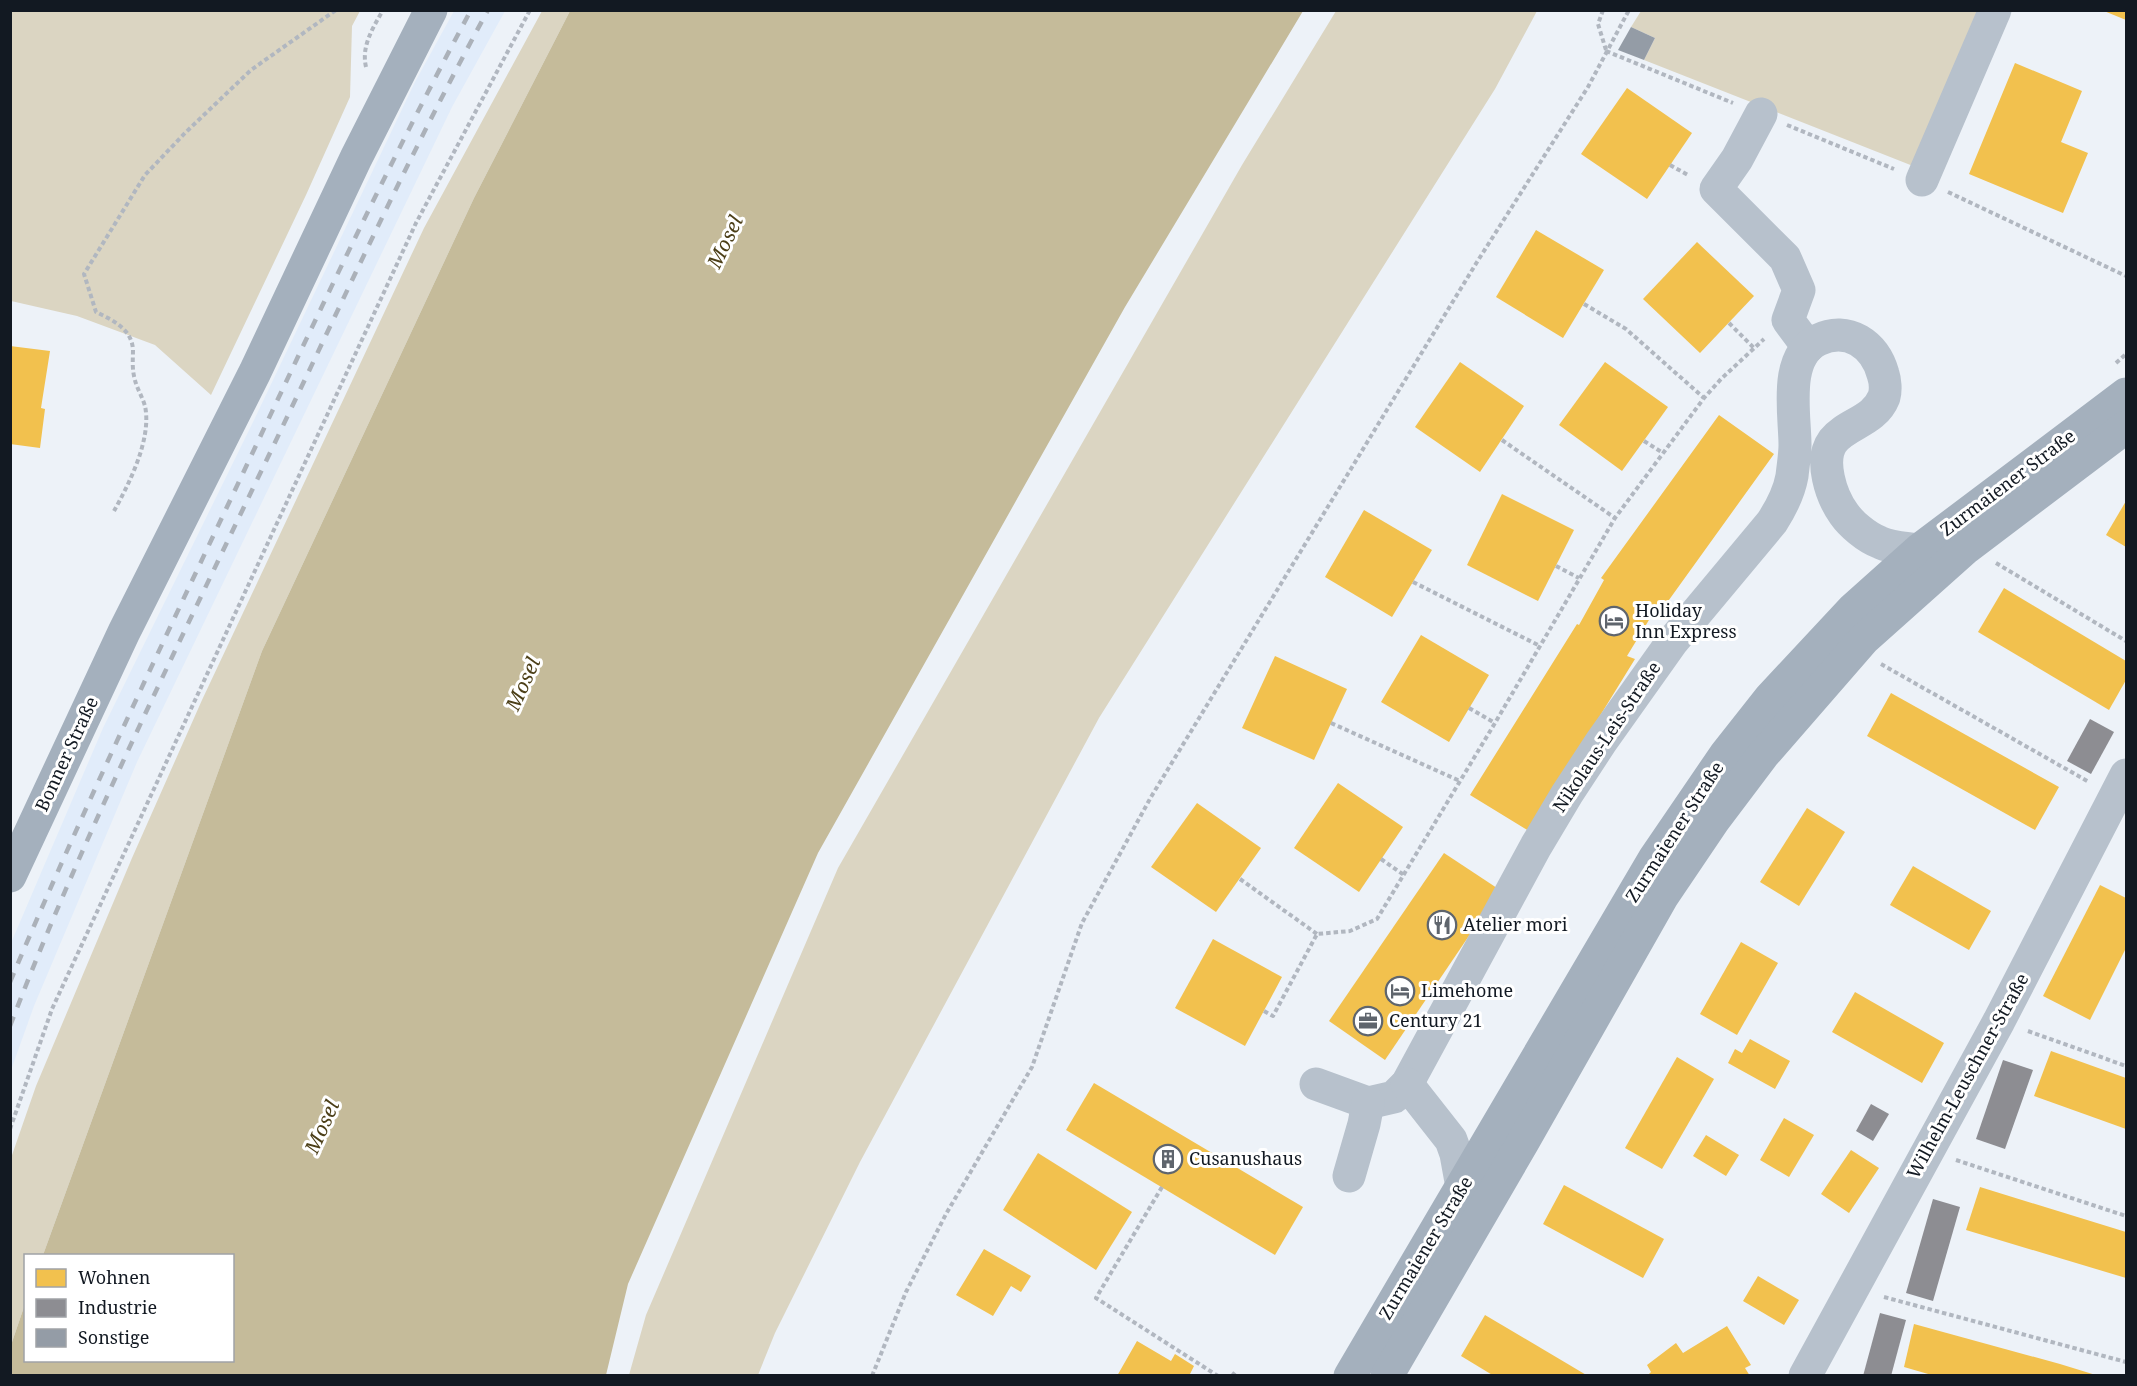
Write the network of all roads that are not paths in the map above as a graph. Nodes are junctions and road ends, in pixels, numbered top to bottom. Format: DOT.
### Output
graph roads {
  1 [pos="432,10"];
  2 [pos="1995,10"];
  3 [pos="1761,114"];
  4 [pos="1922,180"];
  5 [pos="1808,347"];
  6 [pos="2127,394"];
  7 [pos="2127,427"];
  8 [pos="1919,550"];
  9 [pos="2121,785"];
  10 [pos="10,876"];
  11 [pos="1316,1084"];
  12 [pos="1407,1084"];
  13 [pos="1368,1103"];
  14 [pos="1348,1176"];
  15 [pos="1462,1187"];
  16 [pos="1350,1376"];
  17 [pos="1386,1376"];
  18 [pos="1805,1376"];
  1 -- 10 [label="main road, Bonner Straße"];
  2 -- 4 [label="street"];
  3 -- 5 [label="street"];
  5 -- 8 [label="street"];
  5 -- 12 [label="street, Nikolaus-Leis-Straße"];
  6 -- 8 [label="main road, Zurmaiener Straße"];
  7 -- 17 [label="main road, Zurmaiener Straße"];
  8 -- 15 [label="main road, Zurmaiener Straße"];
  9 -- 18 [label="street, Wilhelm-Leuschner-Straße"];
  11 -- 13 [label="street"];
  12 -- 13 [label="street"];
  12 -- 15 [label="street"];
  13 -- 14 [label="street"];
  15 -- 16 [label="main road, Zurmaiener Straße"];
}
